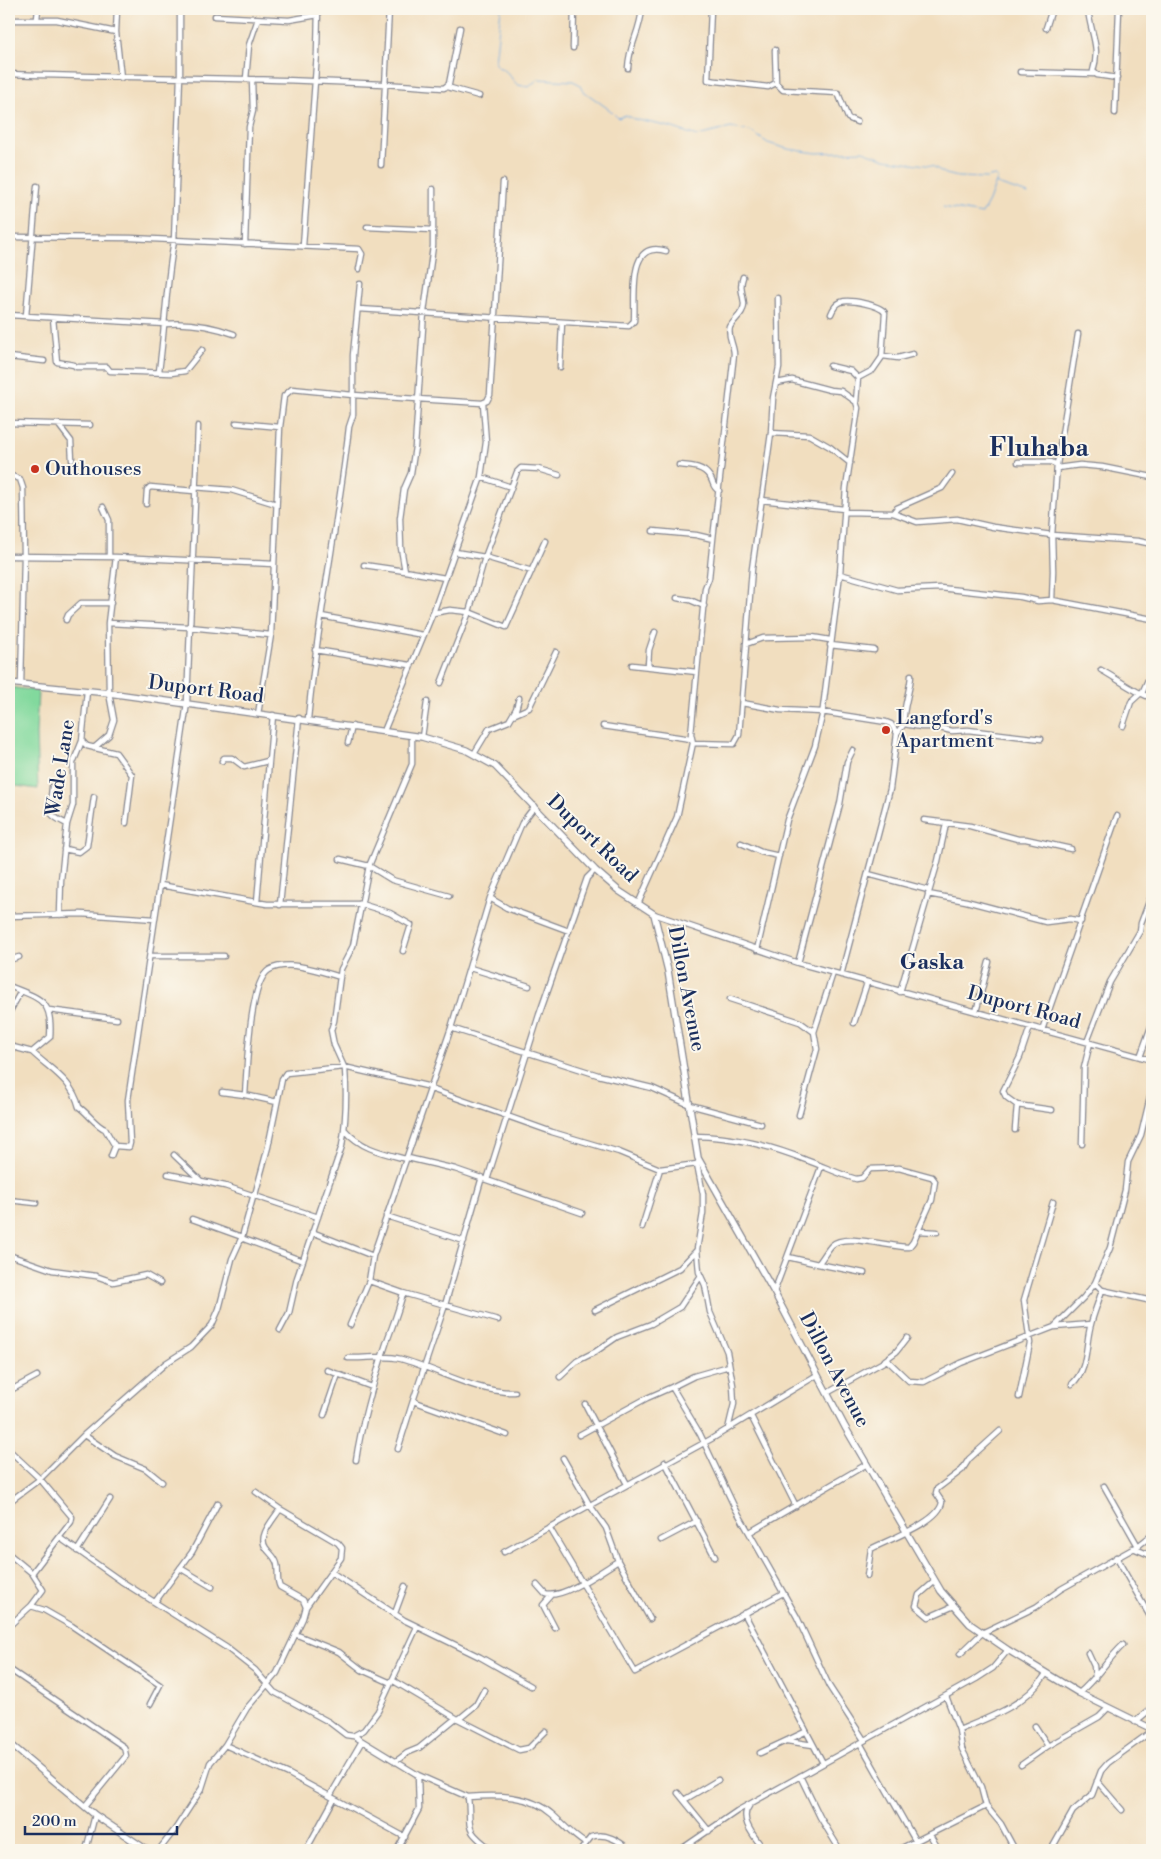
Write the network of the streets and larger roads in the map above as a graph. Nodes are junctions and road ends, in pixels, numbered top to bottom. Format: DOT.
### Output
graph roads {
  1 [pos="38,9"];
  2 [pos="117,9"];
  3 [pos="180,9"];
  4 [pos="318,9"];
  5 [pos="389,9"];
  6 [pos="574,9"];
  7 [pos="642,9"];
  8 [pos="711,9"];
  9 [pos="1052,9"];
  10 [pos="1088,9"];
  11 [pos="1119,9"];
  12 [pos="318,15"];
  13 [pos="215,16"];
  14 [pos="37,19"];
  15 [pos="258,19"];
  16 [pos="9,20"];
  17 [pos="460,28"];
  18 [pos="1046,28"];
  19 [pos="116,32"];
  20 [pos="573,48"];
  21 [pos="775,50"];
  22 [pos="628,68"];
  23 [pos="1020,72"];
  24 [pos="9,74"];
  25 [pos="1094,74"];
  26 [pos="180,77"];
  27 [pos="121,78"];
  28 [pos="1117,78"];
  29 [pos="249,80"];
  30 [pos="315,82"];
  31 [pos="776,82"];
  32 [pos="386,83"];
  33 [pos="447,87"];
  34 [pos="479,96"];
  35 [pos="1115,113"];
  36 [pos="856,122"];
  37 [pos="381,166"];
  38 [pos="503,182"];
  39 [pos="37,186"];
  40 [pos="433,189"];
  41 [pos="367,228"];
  42 [pos="433,230"];
  43 [pos="9,237"];
  44 [pos="34,237"];
  45 [pos="174,241"];
  46 [pos="246,244"];
  47 [pos="303,246"];
  48 [pos="666,250"];
  49 [pos="359,269"];
  50 [pos="743,277"];
  51 [pos="360,284"];
  52 [pos="778,298"];
  53 [pos="359,309"];
  54 [pos="424,312"];
  55 [pos="831,314"];
  56 [pos="9,315"];
  57 [pos="26,316"];
  58 [pos="496,317"];
  59 [pos="53,318"];
  60 [pos="562,322"];
  61 [pos="165,324"];
  62 [pos="234,334"];
  63 [pos="1078,334"];
  64 [pos="202,350"];
  65 [pos="913,354"];
  66 [pos="883,356"];
  67 [pos="9,358"];
  68 [pos="44,361"];
  69 [pos="830,366"];
  70 [pos="560,368"];
  71 [pos="159,371"];
  72 [pos="858,378"];
  73 [pos="777,383"];
  74 [pos="353,395"];
  75 [pos="417,398"];
  76 [pos="856,402"];
  77 [pos="482,403"];
  78 [pos="9,423"];
  79 [pos="236,423"];
  80 [pos="58,424"];
  81 [pos="90,424"];
  82 [pos="198,426"];
  83 [pos="280,427"];
  84 [pos="771,433"];
  85 [pos="72,460"];
  86 [pos="1018,462"];
  87 [pos="850,463"];
  88 [pos="679,465"];
  89 [pos="1057,467"];
  90 [pos="952,474"];
  91 [pos="9,475"];
  92 [pos="559,475"];
  93 [pos="481,477"];
  94 [pos="1152,477"];
  95 [pos="511,487"];
  96 [pos="194,489"];
  97 [pos="718,491"];
  98 [pos="761,500"];
  99 [pos="146,504"];
  100 [pos="276,504"];
  101 [pos="103,508"];
  102 [pos="845,510"];
  103 [pos="894,513"];
  104 [pos="653,531"];
  105 [pos="1052,535"];
  106 [pos="714,539"];
  107 [pos="545,541"];
  108 [pos="1152,544"];
  109 [pos="455,552"];
  110 [pos="9,556"];
  111 [pos="24,556"];
  112 [pos="109,556"];
  113 [pos="116,557"];
  114 [pos="485,557"];
  115 [pos="192,560"];
  116 [pos="274,564"];
  117 [pos="364,565"];
  118 [pos="405,571"];
  119 [pos="532,571"];
  120 [pos="840,574"];
  121 [pos="445,578"];
  122 [pos="677,598"];
  123 [pos="1052,600"];
  124 [pos="111,603"];
  125 [pos="704,606"];
  126 [pos="469,612"];
  127 [pos="432,613"];
  128 [pos="321,616"];
  129 [pos="1152,619"];
  130 [pos="66,620"];
  131 [pos="108,623"];
  132 [pos="189,627"];
  133 [pos="655,632"];
  134 [pos="272,635"];
  135 [pos="422,635"];
  136 [pos="830,642"];
  137 [pos="746,644"];
  138 [pos="315,650"];
  139 [pos="874,650"];
  140 [pos="556,652"];
  141 [pos="410,665"];
  142 [pos="632,665"];
  143 [pos="648,666"];
  144 [pos="1101,670"];
  145 [pos="1152,671"];
  146 [pos="697,672"];
  147 [pos="911,675"];
  148 [pos="9,683"];
  149 [pos="21,684"];
  150 [pos="441,684"];
  151 [pos="86,691"];
  152 [pos="110,693"];
  153 [pos="1139,693"];
  154 [pos="519,698"];
  155 [pos="1152,698"];
  156 [pos="427,702"];
  157 [pos="187,703"];
  158 [pos="742,703"];
  159 [pos="822,712"];
  160 [pos="258,714"];
  161 [pos="273,715"];
  162 [pos="513,715"];
  163 [pos="299,718"];
  164 [pos="308,720"];
  165 [pos="904,724"];
  166 [pos="352,726"];
  167 [pos="603,726"];
  168 [pos="1123,726"];
  169 [pos="384,731"];
  170 [pos="897,733"];
  171 [pos="412,736"];
  172 [pos="422,737"];
  173 [pos="1041,739"];
  174 [pos="692,741"];
  175 [pos="82,742"];
  176 [pos="348,742"];
  177 [pos="94,748"];
  178 [pos="853,750"];
  179 [pos="474,754"];
  180 [pos="222,761"];
  181 [pos="268,761"];
  182 [pos="52,787"];
  183 [pos="94,797"];
  184 [pos="535,806"];
  185 [pos="1117,816"];
  186 [pos="924,820"];
  187 [pos="126,823"];
  188 [pos="67,824"];
  189 [pos="946,824"];
  190 [pos="741,843"];
  191 [pos="64,849"];
  192 [pos="1071,849"];
  193 [pos="779,856"];
  194 [pos="340,859"];
  195 [pos="369,866"];
  196 [pos="595,870"];
  197 [pos="868,874"];
  198 [pos="160,885"];
  199 [pos="928,892"];
  200 [pos="449,896"];
  201 [pos="490,898"];
  202 [pos="1152,900"];
  203 [pos="257,902"];
  204 [pos="360,904"];
  205 [pos="638,904"];
  206 [pos="280,905"];
  207 [pos="654,914"];
  208 [pos="60,915"];
  209 [pos="9,916"];
  210 [pos="155,919"];
  211 [pos="1081,921"];
  212 [pos="569,930"];
  213 [pos="756,950"];
  214 [pos="403,951"];
  215 [pos="150,956"];
  216 [pos="224,956"];
  217 [pos="19,957"];
  218 [pos="9,960"];
  219 [pos="989,962"];
  220 [pos="798,963"];
  221 [pos="470,968"];
  222 [pos="833,973"];
  223 [pos="841,975"];
  224 [pos="340,977"];
  225 [pos="867,983"];
  226 [pos="9,986"];
  227 [pos="529,986"];
  228 [pos="21,991"];
  229 [pos="900,992"];
  230 [pos="730,999"];
  231 [pos="49,1010"];
  232 [pos="976,1012"];
  233 [pos="9,1013"];
  234 [pos="117,1019"];
  235 [pos="854,1023"];
  236 [pos="1152,1024"];
  237 [pos="1030,1027"];
  238 [pos="451,1028"];
  239 [pos="1042,1030"];
  240 [pos="814,1032"];
  241 [pos="1088,1042"];
  242 [pos="9,1046"];
  243 [pos="32,1052"];
  244 [pos="528,1052"];
  245 [pos="1140,1057"];
  246 [pos="1152,1060"];
  247 [pos="344,1068"];
  248 [pos="431,1088"];
  249 [pos="1152,1090"];
  250 [pos="222,1092"];
  251 [pos="245,1095"];
  252 [pos="277,1102"];
  253 [pos="690,1105"];
  254 [pos="1017,1105"];
  255 [pos="1052,1110"];
  256 [pos="800,1114"];
  257 [pos="506,1116"];
  258 [pos="760,1124"];
  259 [pos="345,1130"];
  260 [pos="1015,1130"];
  261 [pos="694,1136"];
  262 [pos="1082,1144"];
  263 [pos="114,1146"];
  264 [pos="174,1155"];
  265 [pos="111,1156"];
  266 [pos="407,1159"];
  267 [pos="698,1161"];
  268 [pos="821,1167"];
  269 [pos="660,1170"];
  270 [pos="168,1174"];
  271 [pos="484,1179"];
  272 [pos="201,1181"];
  273 [pos="255,1195"];
  274 [pos="9,1200"];
  275 [pos="1053,1202"];
  276 [pos="36,1203"];
  277 [pos="582,1212"];
  278 [pos="386,1216"];
  279 [pos="318,1217"];
  280 [pos="192,1219"];
  281 [pos="642,1227"];
  282 [pos="919,1231"];
  283 [pos="312,1232"];
  284 [pos="937,1232"];
  285 [pos="242,1237"];
  286 [pos="464,1240"];
  287 [pos="697,1250"];
  288 [pos="9,1255"];
  289 [pos="372,1256"];
  290 [pos="788,1256"];
  291 [pos="302,1261"];
  292 [pos="818,1264"];
  293 [pos="864,1273"];
  294 [pos="700,1277"];
  295 [pos="369,1280"];
  296 [pos="160,1283"];
  297 [pos="1095,1283"];
  298 [pos="1102,1290"];
  299 [pos="774,1292"];
  300 [pos="403,1293"];
  301 [pos="1152,1301"];
  302 [pos="445,1305"];
  303 [pos="595,1310"];
  304 [pos="498,1320"];
  305 [pos="1091,1324"];
  306 [pos="350,1325"];
  307 [pos="1054,1327"];
  308 [pos="280,1330"];
  309 [pos="1030,1336"];
  310 [pos="906,1338"];
  311 [pos="383,1355"];
  312 [pos="348,1358"];
  313 [pos="884,1361"];
  314 [pos="729,1366"];
  315 [pos="425,1367"];
  316 [pos="327,1370"];
  317 [pos="338,1374"];
  318 [pos="817,1375"];
  319 [pos="37,1376"];
  320 [pos="560,1377"];
  321 [pos="1072,1384"];
  322 [pos="372,1387"];
  323 [pos="672,1387"];
  324 [pos="9,1391"];
  325 [pos="515,1392"];
  326 [pos="827,1393"];
  327 [pos="1019,1397"];
  328 [pos="413,1401"];
  329 [pos="585,1404"];
  330 [pos="324,1415"];
  331 [pos="751,1416"];
  332 [pos="596,1426"];
  333 [pos="728,1430"];
  334 [pos="1000,1431"];
  335 [pos="84,1435"];
  336 [pos="507,1435"];
  337 [pos="579,1435"];
  338 [pos="704,1443"];
  339 [pos="398,1449"];
  340 [pos="9,1450"];
  341 [pos="563,1458"];
  342 [pos="356,1460"];
  343 [pos="665,1462"];
  344 [pos="867,1464"];
  345 [pos="40,1479"];
  346 [pos="162,1482"];
  347 [pos="627,1484"];
  348 [pos="1104,1486"];
  349 [pos="256,1492"];
  350 [pos="110,1499"];
  351 [pos="9,1502"];
  352 [pos="218,1503"];
  353 [pos="589,1504"];
  354 [pos="796,1506"];
  355 [pos="280,1510"];
  356 [pos="697,1521"];
  357 [pos="550,1527"];
  358 [pos="750,1532"];
  359 [pos="907,1533"];
  360 [pos="1152,1535"];
  361 [pos="60,1538"];
  362 [pos="661,1540"];
  363 [pos="1136,1547"];
  364 [pos="77,1551"];
  365 [pos="504,1552"];
  366 [pos="9,1554"];
  367 [pos="1152,1556"];
  368 [pos="715,1557"];
  369 [pos="1116,1557"];
  370 [pos="618,1561"];
  371 [pos="180,1568"];
  372 [pos="331,1572"];
  373 [pos="32,1573"];
  374 [pos="868,1576"];
  375 [pos="935,1581"];
  376 [pos="582,1582"];
  377 [pos="537,1585"];
  378 [pos="404,1586"];
  379 [pos="212,1587"];
  380 [pos="783,1593"];
  381 [pos="551,1596"];
  382 [pos="155,1602"];
  383 [pos="31,1606"];
  384 [pos="954,1606"];
  385 [pos="306,1607"];
  386 [pos="395,1613"];
  387 [pos="744,1614"];
  388 [pos="650,1619"];
  389 [pos="1152,1620"];
  390 [pos="9,1626"];
  391 [pos="417,1626"];
  392 [pos="555,1628"];
  393 [pos="982,1633"];
  394 [pos="295,1634"];
  395 [pos="1123,1645"];
  396 [pos="1008,1650"];
  397 [pos="1088,1653"];
  398 [pos="960,1654"];
  399 [pos="9,1669"];
  400 [pos="1046,1674"];
  401 [pos="1095,1679"];
  402 [pos="392,1682"];
  403 [pos="266,1684"];
  404 [pos="531,1686"];
  405 [pos="484,1690"];
  406 [pos="1079,1693"];
  407 [pos="946,1696"];
  408 [pos="150,1704"];
  409 [pos="1108,1708"];
  410 [pos="1152,1708"];
  411 [pos="457,1718"];
  412 [pos="1135,1722"];
  413 [pos="1035,1726"];
  414 [pos="959,1730"];
  415 [pos="1152,1730"];
  416 [pos="546,1731"];
  417 [pos="805,1732"];
  418 [pos="353,1736"];
  419 [pos="362,1741"];
  420 [pos="786,1741"];
  421 [pos="862,1742"];
  422 [pos="9,1743"];
  423 [pos="225,1745"];
  424 [pos="813,1745"];
  425 [pos="1048,1746"];
  426 [pos="760,1753"];
  427 [pos="395,1762"];
  428 [pos="823,1763"];
  429 [pos="1021,1765"];
  430 [pos="418,1775"];
  431 [pos="800,1776"];
  432 [pos="718,1780"];
  433 [pos="1097,1781"];
  434 [pos="678,1793"];
  435 [pos="468,1796"];
  436 [pos="332,1798"];
  437 [pos="684,1800"];
  438 [pos="751,1803"];
  439 [pos="85,1806"];
  440 [pos="986,1806"];
  441 [pos="1122,1810"];
  442 [pos="95,1815"];
  443 [pos="709,1831"];
  444 [pos="930,1834"];
  445 [pos="405,1837"];
  446 [pos="916,1842"];
  447 [pos="585,1843"];
  448 [pos="86,1850"];
  449 [pos="147,1850"];
  450 [pos="159,1850"];
  451 [pos="306,1850"];
  452 [pos="397,1850"];
  453 [pos="492,1850"];
  454 [pos="581,1850"];
  455 [pos="630,1850"];
  456 [pos="680,1850"];
  457 [pos="764,1850"];
  458 [pos="840,1850"];
  459 [pos="898,1850"];
  460 [pos="939,1850"];
  461 [pos="1015,1850"];
  462 [pos="1051,1850"];
  1 -- 14 [label="street"];
  2 -- 19 [label="street"];
  3 -- 26 [label="street"];
  4 -- 12 [label="street"];
  5 -- 32 [label="street"];
  6 -- 20 [label="street"];
  7 -- 22 [label="street"];
  8 -- 31 [label="street"];
  9 -- 18 [label="street"];
  10 -- 25 [label="street"];
  11 -- 28 [label="street"];
  12 -- 15 [label="street"];
  12 -- 30 [label="street"];
  13 -- 15 [label="street"];
  14 -- 16 [label="street"];
  14 -- 19 [label="street"];
  15 -- 29 [label="street"];
  17 -- 33 [label="street"];
  19 -- 27 [label="street"];
  21 -- 31 [label="street"];
  23 -- 25 [label="street"];
  24 -- 27 [label="street"];
  25 -- 28 [label="street"];
  26 -- 27 [label="street"];
  26 -- 29 [label="street"];
  26 -- 45 [label="street"];
  28 -- 35 [label="street"];
  29 -- 30 [label="street"];
  29 -- 46 [label="street"];
  30 -- 32 [label="street"];
  30 -- 47 [label="street"];
  31 -- 36 [label="street"];
  32 -- 33 [label="street"];
  32 -- 37 [label="street"];
  33 -- 34 [label="street"];
  38 -- 58 [label="street"];
  39 -- 44 [label="street"];
  40 -- 42 [label="street"];
  41 -- 42 [label="street"];
  42 -- 54 [label="street"];
  43 -- 44 [label="street"];
  44 -- 45 [label="street"];
  44 -- 57 [label="street"];
  45 -- 46 [label="street"];
  45 -- 61 [label="street"];
  46 -- 47 [label="street"];
  47 -- 49 [label="street"];
  48 -- 60 [label="street"];
  50 -- 97 [label="street"];
  51 -- 53 [label="street"];
  52 -- 73 [label="street"];
  53 -- 54 [label="street"];
  53 -- 74 [label="street"];
  54 -- 58 [label="street"];
  54 -- 75 [label="street"];
  55 -- 66 [label="street"];
  56 -- 57 [label="street"];
  57 -- 59 [label="street"];
  58 -- 60 [label="street"];
  58 -- 77 [label="street"];
  59 -- 61 [label="street"];
  59 -- 71 [label="street"];
  60 -- 70 [label="street"];
  61 -- 62 [label="street"];
  61 -- 71 [label="street"];
  63 -- 89 [label="street"];
  64 -- 71 [label="street"];
  65 -- 66 [label="street"];
  66 -- 72 [label="street"];
  67 -- 68 [label="street"];
  69 -- 72 [label="street"];
  72 -- 76 [label="street"];
  73 -- 76 [label="street"];
  73 -- 84 [label="street"];
  74 -- 75 [label="street"];
  74 -- 83 [label="street"];
  74 -- 128 [label="street"];
  75 -- 77 [label="street"];
  75 -- 118 [label="street"];
  76 -- 87 [label="street"];
  77 -- 93 [label="street"];
  78 -- 80 [label="street"];
  79 -- 83 [label="street"];
  80 -- 81 [label="street"];
  80 -- 85 [label="street"];
  82 -- 96 [label="street"];
  83 -- 100 [label="street"];
  84 -- 87 [label="street"];
  84 -- 98 [label="street"];
  86 -- 89 [label="street"];
  87 -- 102 [label="street"];
  88 -- 97 [label="street"];
  89 -- 94 [label="street"];
  89 -- 105 [label="street"];
  90 -- 103 [label="street"];
  91 -- 111 [label="street"];
  92 -- 95 [label="street"];
  93 -- 95 [label="street"];
  93 -- 109 [label="street"];
  95 -- 114 [label="street"];
  96 -- 99 [label="street"];
  96 -- 100 [label="street"];
  96 -- 115 [label="street"];
  97 -- 106 [label="street"];
  98 -- 102 [label="street"];
  98 -- 137 [label="street"];
  100 -- 116 [label="street"];
  101 -- 112 [label="street"];
  102 -- 103 [label="street"];
  102 -- 120 [label="street"];
  103 -- 105 [label="street"];
  104 -- 106 [label="street"];
  105 -- 108 [label="street"];
  105 -- 123 [label="street"];
  106 -- 125 [label="street"];
  107 -- 119 [label="street"];
  109 -- 114 [label="street"];
  109 -- 121 [label="street"];
  110 -- 111 [label="street"];
  111 -- 112 [label="street"];
  111 -- 149 [label="street"];
  112 -- 113 [label="street"];
  113 -- 115 [label="street"];
  113 -- 124 [label="street"];
  114 -- 119 [label="street"];
  114 -- 126 [label="street"];
  115 -- 116 [label="street"];
  115 -- 132 [label="street"];
  116 -- 134 [label="street"];
  117 -- 118 [label="street"];
  118 -- 121 [label="street"];
  119 -- 126 [label="street"];
  120 -- 123 [label="street"];
  120 -- 136 [label="street"];
  121 -- 127 [label="street"];
  122 -- 125 [label="street"];
  123 -- 129 [label="street"];
  124 -- 130 [label="street"];
  124 -- 131 [label="street"];
  125 -- 146 [label="street"];
  126 -- 127 [label="street"];
  126 -- 150 [label="street"];
  127 -- 135 [label="street"];
  128 -- 135 [label="street"];
  128 -- 138 [label="street"];
  131 -- 132 [label="street"];
  131 -- 152 [label="street"];
  132 -- 134 [label="street"];
  132 -- 157 [label="street"];
  133 -- 143 [label="street"];
  134 -- 160 [label="street"];
  135 -- 141 [label="street"];
  136 -- 137 [label="street"];
  136 -- 139 [label="street"];
  136 -- 159 [label="street"];
  137 -- 158 [label="street"];
  138 -- 141 [label="street"];
  138 -- 164 [label="street"];
  140 -- 162 [label="street"];
  141 -- 169 [label="street"];
  142 -- 143 [label="street"];
  143 -- 146 [label="street"];
  144 -- 153 [label="street"];
  145 -- 153 [label="street"];
  146 -- 174 [label="street"];
  147 -- 165 [label="street"];
  148 -- 149 [label="street, Duport Road"];
  149 -- 151 [label="street, Duport Road"];
  151 -- 152 [label="street, Duport Road"];
  151 -- 175 [label="street, Wade Lane"];
  152 -- 157 [label="street, Duport Road"];
  152 -- 177 [label="street"];
  153 -- 155 [label="street"];
  153 -- 168 [label="street"];
  154 -- 162 [label="street"];
  156 -- 172 [label="street"];
  157 -- 160 [label="street, Duport Road"];
  157 -- 198 [label="street"];
  158 -- 159 [label="street"];
  158 -- 174 [label="street"];
  159 -- 170 [label="street"];
  159 -- 193 [label="street"];
  160 -- 161 [label="street, Duport Road"];
  161 -- 163 [label="street, Duport Road"];
  161 -- 181 [label="street"];
  162 -- 179 [label="street"];
  163 -- 164 [label="street, Duport Road"];
  163 -- 206 [label="street"];
  164 -- 166 [label="street, Duport Road"];
  165 -- 170 [label="street"];
  165 -- 173 [label="street"];
  166 -- 169 [label="street, Duport Road"];
  166 -- 176 [label="street"];
  167 -- 174 [label="street"];
  169 -- 171 [label="street, Duport Road"];
  170 -- 197 [label="street"];
  171 -- 172 [label="street, Duport Road"];
  171 -- 195 [label="street"];
  172 -- 179 [label="street, Duport Road"];
  174 -- 205 [label="street"];
  175 -- 177 [label="street"];
  175 -- 188 [label="street, Wade Lane"];
  177 -- 187 [label="street"];
  178 -- 220 [label="street"];
  179 -- 184 [label="street, Duport Road"];
  180 -- 181 [label="street"];
  181 -- 203 [label="street"];
  182 -- 188 [label="street"];
  183 -- 191 [label="street"];
  184 -- 196 [label="street, Duport Road"];
  184 -- 201 [label="street"];
  185 -- 211 [label="street"];
  186 -- 189 [label="street"];
  188 -- 191 [label="street, Wade Lane"];
  189 -- 192 [label="street"];
  189 -- 199 [label="street"];
  190 -- 193 [label="street"];
  191 -- 208 [label="street, Wade Lane"];
  193 -- 213 [label="street"];
  194 -- 195 [label="street"];
  195 -- 200 [label="street"];
  195 -- 204 [label="street"];
  196 -- 205 [label="street, Duport Road"];
  196 -- 212 [label="street"];
  197 -- 199 [label="street"];
  197 -- 223 [label="street"];
  198 -- 203 [label="street"];
  198 -- 210 [label="street"];
  199 -- 211 [label="street"];
  199 -- 229 [label="street"];
  201 -- 212 [label="street"];
  201 -- 221 [label="street"];
  202 -- 241 [label="street"];
  203 -- 206 [label="street"];
  204 -- 206 [label="street"];
  204 -- 214 [label="street"];
  204 -- 224 [label="street"];
  205 -- 207 [label="street, Duport Road"];
  207 -- 213 [label="street, Duport Road"];
  207 -- 253 [label="street, Dillon Avenue"];
  208 -- 209 [label="street"];
  208 -- 210 [label="street"];
  210 -- 215 [label="street"];
  211 -- 239 [label="street"];
  212 -- 244 [label="street"];
  213 -- 220 [label="street, Duport Road"];
  215 -- 216 [label="street"];
  215 -- 263 [label="street"];
  217 -- 218 [label="street"];
  219 -- 232 [label="street"];
  220 -- 222 [label="street, Duport Road"];
  221 -- 227 [label="street"];
  221 -- 238 [label="street"];
  222 -- 223 [label="street, Duport Road"];
  222 -- 240 [label="street"];
  223 -- 225 [label="street, Duport Road"];
  224 -- 247 [label="street"];
  224 -- 251 [label="street"];
  225 -- 229 [label="street, Duport Road"];
  225 -- 235 [label="street"];
  226 -- 228 [label="street"];
  228 -- 231 [label="street"];
  228 -- 233 [label="street"];
  229 -- 232 [label="street, Duport Road"];
  230 -- 240 [label="street"];
  231 -- 234 [label="street"];
  231 -- 243 [label="street"];
  232 -- 237 [label="street, Duport Road"];
  236 -- 245 [label="street"];
  237 -- 239 [label="street, Duport Road"];
  237 -- 254 [label="street"];
  238 -- 244 [label="street"];
  238 -- 248 [label="street"];
  239 -- 241 [label="street, Duport Road"];
  240 -- 256 [label="street"];
  241 -- 245 [label="street, Duport Road"];
  241 -- 262 [label="street"];
  242 -- 243 [label="street"];
  243 -- 263 [label="street"];
  244 -- 253 [label="street"];
  244 -- 257 [label="street"];
  245 -- 246 [label="street, Duport Road"];
  247 -- 248 [label="street"];
  247 -- 252 [label="street"];
  247 -- 259 [label="street"];
  248 -- 257 [label="street"];
  248 -- 266 [label="street"];
  249 -- 297 [label="street"];
  250 -- 251 [label="street"];
  251 -- 252 [label="street"];
  252 -- 273 [label="street"];
  253 -- 258 [label="street"];
  253 -- 261 [label="street, Dillon Avenue"];
  254 -- 255 [label="street"];
  254 -- 260 [label="street"];
  257 -- 269 [label="street"];
  257 -- 271 [label="street"];
  259 -- 266 [label="street"];
  259 -- 279 [label="street"];
  261 -- 267 [label="street, Dillon Avenue"];
  261 -- 268 [label="street"];
  263 -- 265 [label="street"];
  264 -- 272 [label="street"];
  266 -- 271 [label="street"];
  266 -- 278 [label="street"];
  267 -- 269 [label="street"];
  267 -- 287 [label="street"];
  267 -- 299 [label="street, Dillon Avenue"];
  268 -- 282 [label="street"];
  268 -- 290 [label="street"];
  269 -- 281 [label="street"];
  270 -- 272 [label="street"];
  271 -- 277 [label="street"];
  271 -- 286 [label="street"];
  272 -- 273 [label="street"];
  273 -- 279 [label="street"];
  273 -- 285 [label="street"];
  274 -- 276 [label="street"];
  275 -- 309 [label="street"];
  278 -- 286 [label="street"];
  278 -- 289 [label="street"];
  279 -- 283 [label="street"];
  280 -- 285 [label="street"];
  282 -- 284 [label="street"];
  282 -- 292 [label="street"];
  283 -- 289 [label="street"];
  283 -- 291 [label="street"];
  285 -- 291 [label="street"];
  285 -- 335 [label="street"];
  286 -- 302 [label="street"];
  287 -- 294 [label="street"];
  287 -- 303 [label="street"];
  288 -- 296 [label="street"];
  289 -- 295 [label="street"];
  290 -- 292 [label="street"];
  290 -- 299 [label="street"];
  291 -- 308 [label="street"];
  292 -- 293 [label="street"];
  294 -- 314 [label="street"];
  294 -- 320 [label="street"];
  295 -- 300 [label="street"];
  295 -- 306 [label="street"];
  297 -- 298 [label="street"];
  297 -- 307 [label="street"];
  298 -- 301 [label="street"];
  298 -- 305 [label="street"];
  299 -- 318 [label="street, Dillon Avenue"];
  300 -- 302 [label="street"];
  300 -- 311 [label="street"];
  302 -- 304 [label="street"];
  302 -- 315 [label="street"];
  305 -- 307 [label="street"];
  305 -- 321 [label="street"];
  307 -- 309 [label="street"];
  309 -- 313 [label="street"];
  309 -- 327 [label="street"];
  310 -- 313 [label="street"];
  311 -- 312 [label="street"];
  311 -- 315 [label="street"];
  311 -- 322 [label="street"];
  313 -- 326 [label="street"];
  314 -- 323 [label="street"];
  314 -- 333 [label="street"];
  315 -- 325 [label="street"];
  315 -- 328 [label="street"];
  316 -- 317 [label="street"];
  317 -- 322 [label="street"];
  317 -- 330 [label="street"];
  318 -- 326 [label="street, Dillon Avenue"];
  318 -- 331 [label="street"];
  319 -- 324 [label="street"];
  322 -- 342 [label="street"];
  323 -- 332 [label="street"];
  323 -- 338 [label="street"];
  326 -- 344 [label="street, Dillon Avenue"];
  328 -- 336 [label="street"];
  328 -- 339 [label="street"];
  329 -- 332 [label="street"];
  331 -- 333 [label="street"];
  331 -- 354 [label="street"];
  332 -- 337 [label="street"];
  332 -- 347 [label="street"];
  333 -- 338 [label="street"];
  334 -- 359 [label="street"];
  335 -- 345 [label="street"];
  335 -- 346 [label="street"];
  338 -- 343 [label="street"];
  338 -- 358 [label="street"];
  340 -- 345 [label="street"];
  341 -- 353 [label="street"];
  343 -- 347 [label="street"];
  343 -- 356 [label="street"];
  344 -- 354 [label="street"];
  344 -- 359 [label="street, Dillon Avenue"];
  345 -- 351 [label="street"];
  345 -- 361 [label="street"];
  347 -- 353 [label="street"];
  348 -- 363 [label="street"];
  349 -- 355 [label="street"];
  350 -- 364 [label="street"];
  352 -- 371 [label="street"];
  353 -- 357 [label="street"];
  353 -- 370 [label="street"];
  354 -- 358 [label="street"];
  355 -- 372 [label="street"];
  355 -- 385 [label="street"];
  356 -- 362 [label="street"];
  356 -- 368 [label="street"];
  357 -- 365 [label="street"];
  357 -- 376 [label="street"];
  358 -- 380 [label="street"];
  359 -- 374 [label="street"];
  359 -- 375 [label="street, Dillon Avenue"];
  360 -- 363 [label="street"];
  361 -- 364 [label="street"];
  361 -- 373 [label="street"];
  363 -- 367 [label="street"];
  363 -- 369 [label="street"];
  364 -- 382 [label="street"];
  366 -- 373 [label="street"];
  369 -- 389 [label="street"];
  369 -- 393 [label="street"];
  370 -- 376 [label="street"];
  370 -- 388 [label="street"];
  371 -- 379 [label="street"];
  371 -- 382 [label="street"];
  372 -- 385 [label="street"];
  372 -- 386 [label="street"];
  373 -- 383 [label="street"];
  375 -- 384 [label="street, Dillon Avenue"];
  375 -- 384 [label="street"];
  376 -- 381 [label="street"];
  376 -- 387 [label="street"];
  377 -- 381 [label="street"];
  378 -- 386 [label="street"];
  380 -- 387 [label="street"];
  380 -- 421 [label="street"];
  381 -- 392 [label="street"];
  382 -- 403 [label="street"];
  383 -- 390 [label="street"];
  383 -- 408 [label="street"];
  384 -- 393 [label="street, Dillon Avenue"];
  385 -- 394 [label="street"];
  386 -- 391 [label="street"];
  387 -- 417 [label="street"];
  391 -- 402 [label="street"];
  391 -- 404 [label="street"];
  393 -- 396 [label="street, Dillon Avenue"];
  393 -- 398 [label="street"];
  394 -- 402 [label="street"];
  394 -- 403 [label="street"];
  395 -- 401 [label="street"];
  396 -- 400 [label="street, Dillon Avenue"];
  396 -- 407 [label="street"];
  397 -- 401 [label="street"];
  399 -- 439 [label="street"];
  400 -- 406 [label="street, Dillon Avenue"];
  400 -- 414 [label="street"];
  401 -- 406 [label="street"];
  402 -- 411 [label="street"];
  402 -- 418 [label="street"];
  403 -- 418 [label="street"];
  403 -- 423 [label="street"];
  405 -- 411 [label="street"];
  406 -- 409 [label="street, Dillon Avenue"];
  407 -- 414 [label="street"];
  407 -- 421 [label="street"];
  409 -- 412 [label="street, Dillon Avenue"];
  409 -- 425 [label="street"];
  410 -- 412 [label="street"];
  411 -- 416 [label="street"];
  411 -- 427 [label="street"];
  412 -- 415 [label="street, Dillon Avenue"];
  413 -- 425 [label="street"];
  414 -- 440 [label="street"];
  415 -- 433 [label="street"];
  417 -- 420 [label="street"];
  417 -- 424 [label="street"];
  418 -- 419 [label="street"];
  419 -- 427 [label="street"];
  419 -- 436 [label="street"];
  420 -- 424 [label="street"];
  420 -- 426 [label="street"];
  421 -- 428 [label="street"];
  421 -- 446 [label="street"];
  422 -- 439 [label="street"];
  423 -- 436 [label="street"];
  423 -- 450 [label="street"];
  424 -- 428 [label="street"];
  425 -- 429 [label="street"];
  427 -- 430 [label="street"];
  428 -- 431 [label="street"];
  430 -- 435 [label="street"];
  430 -- 445 [label="street"];
  431 -- 438 [label="street"];
  431 -- 458 [label="street"];
  432 -- 437 [label="street"];
  433 -- 441 [label="street"];
  433 -- 462 [label="street"];
  434 -- 437 [label="street"];
  435 -- 447 [label="street"];
  435 -- 453 [label="street"];
  436 -- 445 [label="street"];
  436 -- 451 [label="street"];
  437 -- 443 [label="street"];
  438 -- 443 [label="street"];
  438 -- 457 [label="street"];
  439 -- 442 [label="street"];
  440 -- 444 [label="street"];
  440 -- 461 [label="street"];
  442 -- 448 [label="street"];
  442 -- 449 [label="street"];
  443 -- 456 [label="street"];
  444 -- 446 [label="street"];
  444 -- 460 [label="street"];
  445 -- 452 [label="street"];
  446 -- 459 [label="street"];
  447 -- 454 [label="street"];
  447 -- 455 [label="street"];
}
